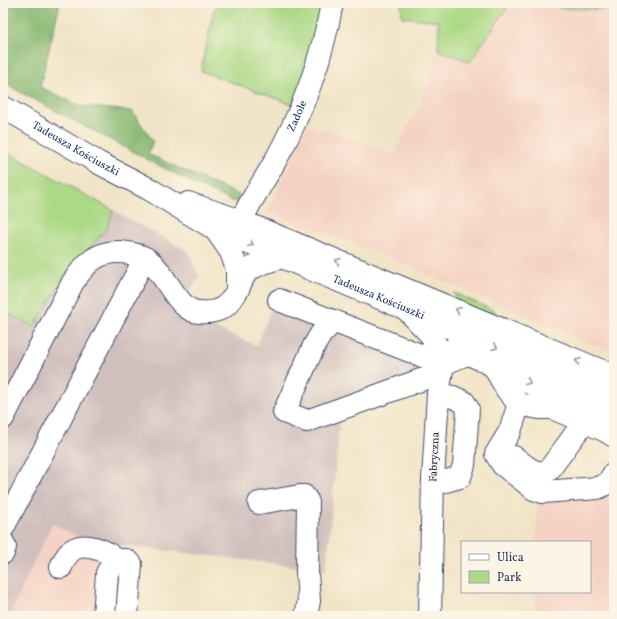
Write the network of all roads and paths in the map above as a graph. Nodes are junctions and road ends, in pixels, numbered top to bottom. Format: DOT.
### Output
graph roads {
  1 [pos="332,3"];
  2 [pos="3,107"];
  3 [pos="149,189"];
  4 [pos="241,221"];
  5 [pos="215,229"];
  6 [pos="282,257"];
  7 [pos="145,258"];
  8 [pos="237,291"];
  9 [pos="279,300"];
  10 [pos="407,310"];
  11 [pos="334,321"];
  12 [pos="430,334"];
  13 [pos="469,353"];
  14 [pos="492,365"];
  15 [pos="614,376"];
  16 [pos="440,377"];
  17 [pos="614,396"];
  18 [pos="520,404"];
  19 [pos="3,418"];
  20 [pos="584,422"];
  21 [pos="611,425"];
  22 [pos="501,445"];
  23 [pos="614,473"];
  24 [pos="433,480"];
  25 [pos="259,503"];
  26 [pos="3,528"];
  27 [pos="3,542"];
  28 [pos="3,553"];
  29 [pos="114,560"];
  30 [pos="61,567"];
  31 [pos="104,616"];
  32 [pos="127,616"];
  33 [pos="306,616"];
  34 [pos="430,616"];
  1 -- 4 [label="main road, Zadole"];
  2 -- 3 [label="main road, Tadeusza Kościuszki"];
  3 -- 4 [label="main road, Tadeusza Kościuszki"];
  3 -- 5 [label="main road, Tadeusza Kościuszki"];
  15 -- 4 [label="main road, Tadeusza Kościuszki, one-way"];
  5 -- 6 [label="main road, Tadeusza Kościuszki, one-way"];
  5 -- 8 [label="main road"];
  6 -- 8 [label="main road"];
  6 -- 10 [label="main road, Tadeusza Kościuszki"];
  7 -- 8 [label="main road"];
  7 -- 19 [label="main road"];
  7 -- 26 [label="main road"];
  9 -- 11 [label="main road"];
  10 -- 12 [label="main road, Fabryczna"];
  10 -- 17 [label="main road, Tadeusza Kościuszki, one-way"];
  11 -- 16 [label="main road"];
  11 -- 16 [label="main road"];
  12 -- 13 [label="main road"];
  12 -- 16 [label="main road, Fabryczna"];
  13 -- 14 [label="main road"];
  13 -- 16 [label="main road"];
  14 -- 18 [label="main road"];
  14 -- 21 [label="main road, one-way"];
  16 -- 24 [label="main road, Fabryczna"];
  16 -- 24 [label="main road"];
  18 -- 20 [label="main road"];
  18 -- 22 [label="main road"];
  20 -- 21 [label="main road"];
  20 -- 22 [label="main road"];
  22 -- 23 [label="main road"];
  24 -- 34 [label="main road, Fabryczna"];
  25 -- 33 [label="main road"];
  27 -- 28 [label="main road"];
  29 -- 30 [label="main road"];
  29 -- 31 [label="main road"];
  29 -- 32 [label="main road"];
}
